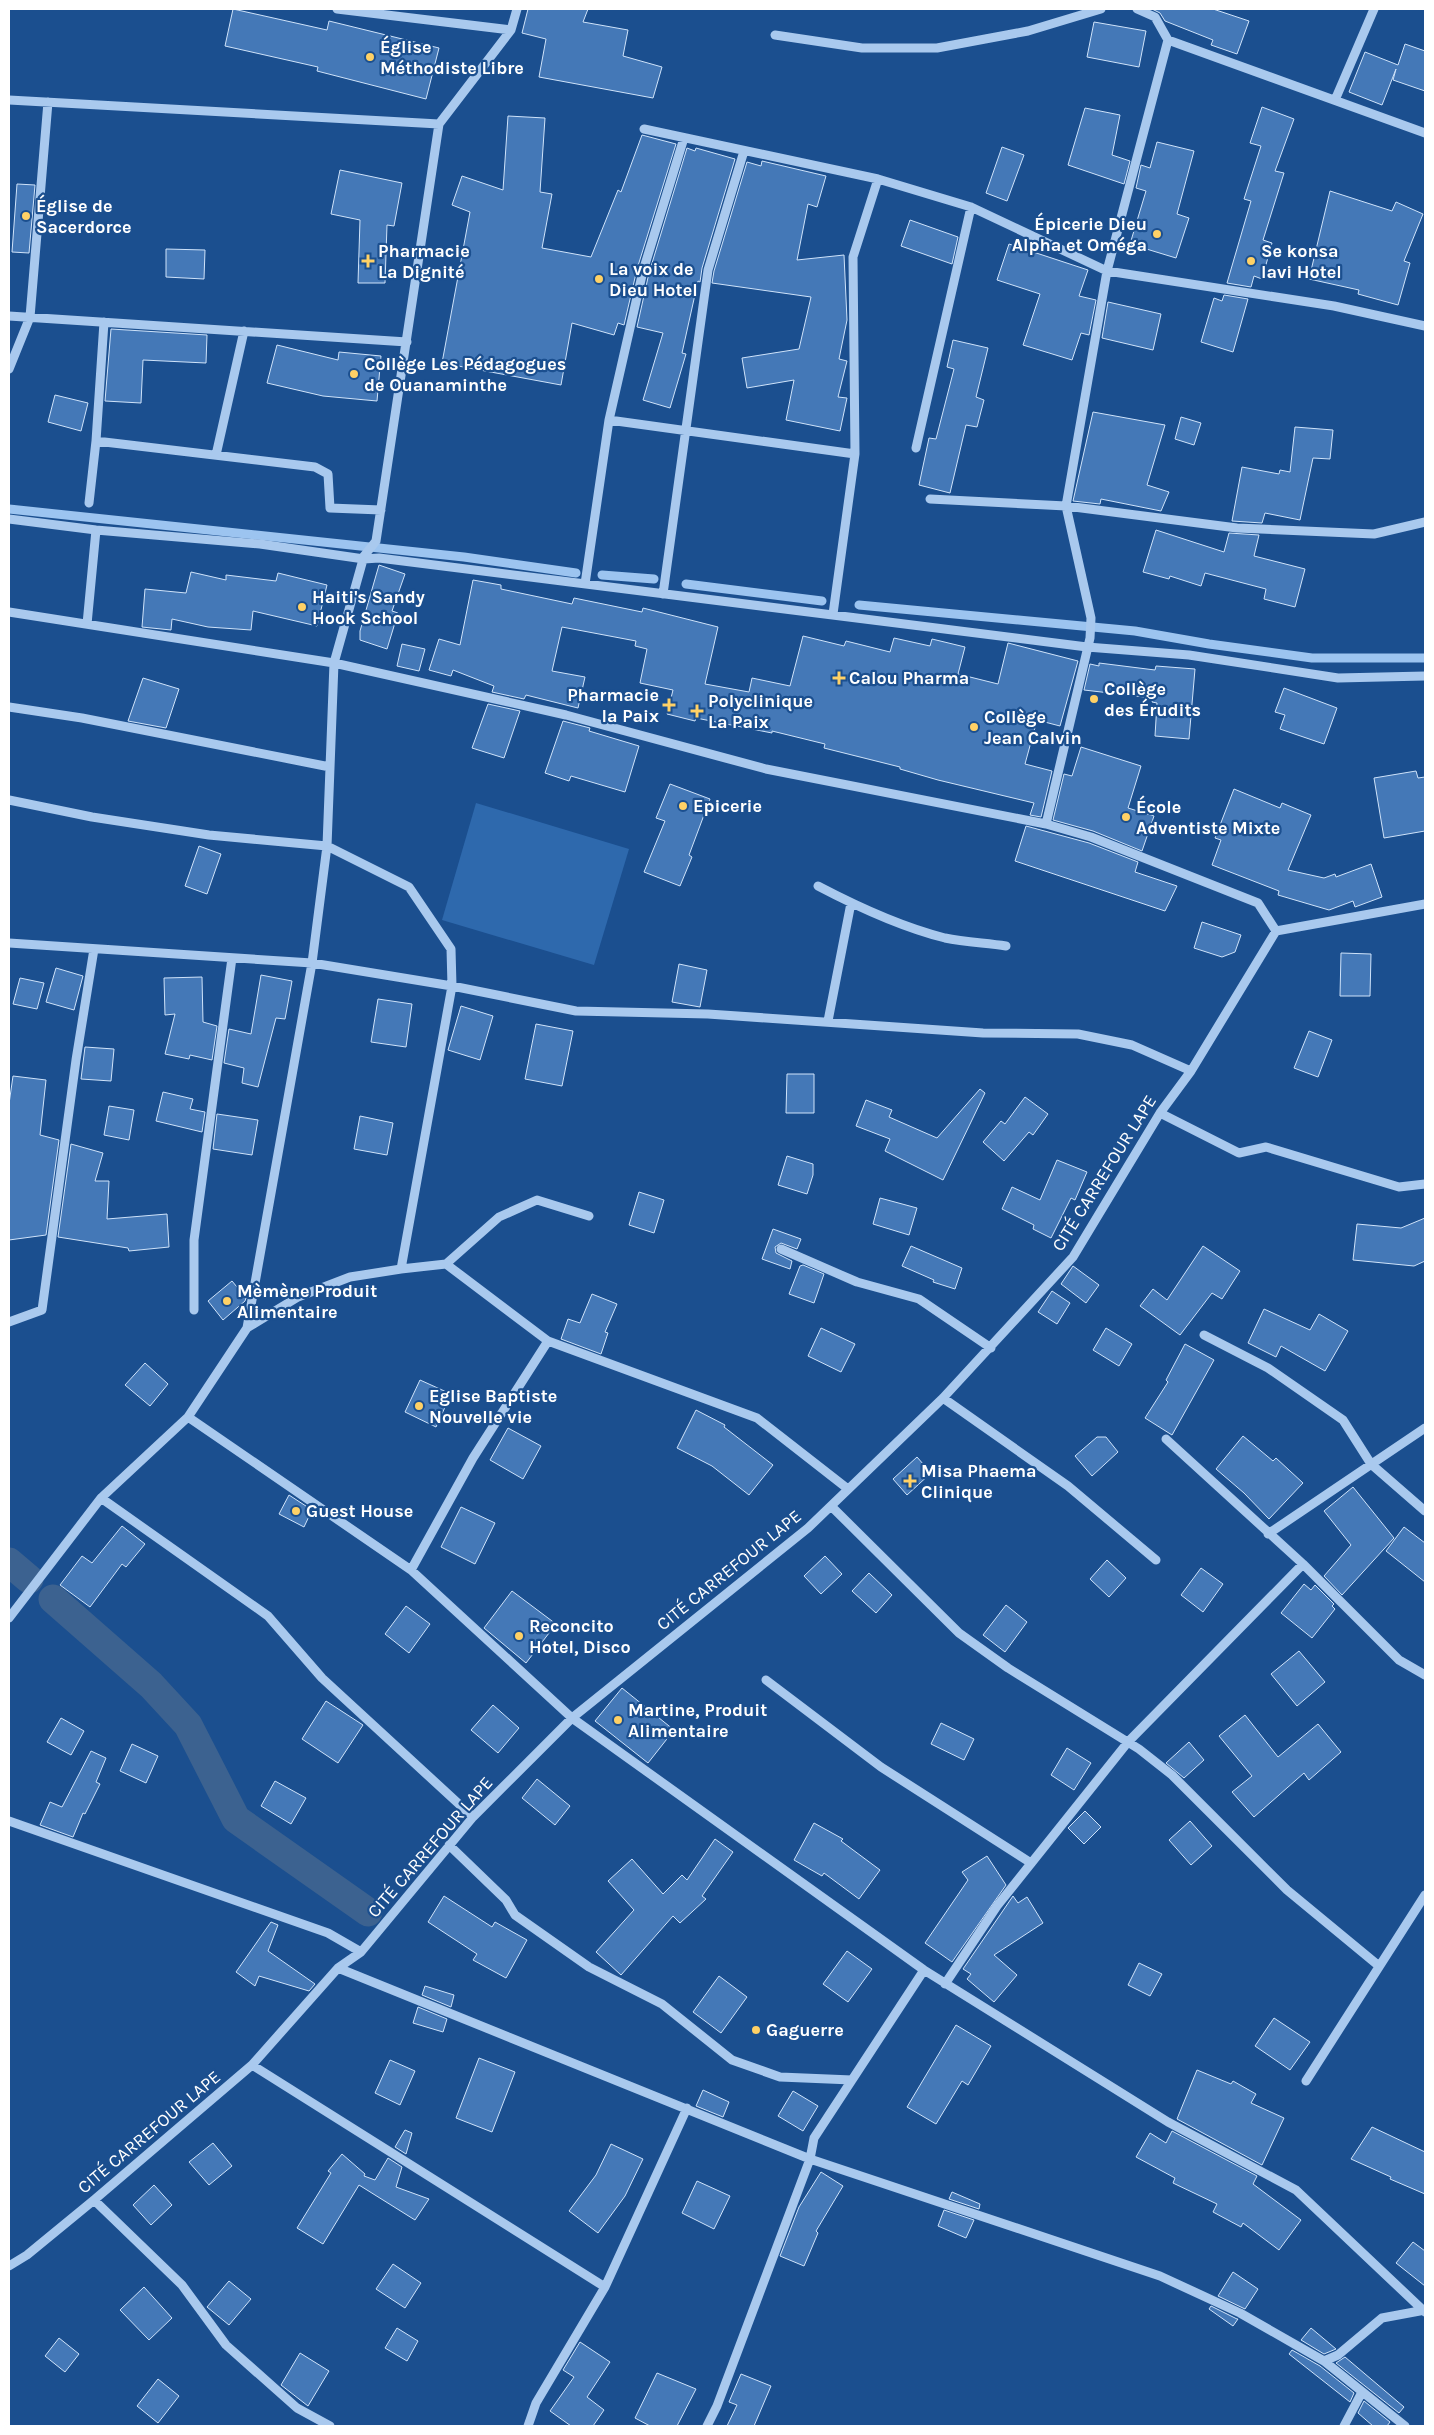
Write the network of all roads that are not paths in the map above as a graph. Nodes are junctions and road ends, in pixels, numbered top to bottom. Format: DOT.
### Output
graph roads {
  1 [pos="337,9"];
  2 [pos="517,9"];
  3 [pos="1101,9"];
  4 [pos="1137,9"];
  5 [pos="1374,9"];
  6 [pos="511,30"];
  7 [pos="775,34"];
  8 [pos="1168,40"];
  9 [pos="9,100"];
  10 [pos="1335,100"];
  11 [pos="48,102"];
  12 [pos="439,124"];
  13 [pos="644,130"];
  14 [pos="1425,133"];
  15 [pos="684,138"];
  16 [pos="744,150"];
  17 [pos="878,179"];
  18 [pos="971,207"];
  19 [pos="1107,271"];
  20 [pos="9,316"];
  21 [pos="30,317"];
  22 [pos="104,322"];
  23 [pos="1425,326"];
  24 [pos="244,331"];
  25 [pos="407,342"];
  26 [pos="9,369"];
  27 [pos="609,420"];
  28 [pos="685,430"];
  29 [pos="96,442"];
  30 [pos="916,448"];
  31 [pos="855,454"];
  32 [pos="216,455"];
  33 [pos="930,499"];
  34 [pos="89,503"];
  35 [pos="1066,506"];
  36 [pos="381,510"];
  37 [pos="9,519"];
  38 [pos="1425,522"];
  39 [pos="96,530"];
  40 [pos="364,558"];
  41 [pos="585,584"];
  42 [pos="663,594"];
  43 [pos="9,612"];
  44 [pos="833,614"];
  45 [pos="87,624"];
  46 [pos="1088,642"];
  47 [pos="334,663"];
  48 [pos="1425,676"];
  49 [pos="9,707"];
  50 [pos="330,767"];
  51 [pos="9,800"];
  52 [pos="1046,824"];
  53 [pos="327,846"];
  54 [pos="818,886"];
  55 [pos="851,903"];
  56 [pos="1425,904"];
  57 [pos="1276,931"];
  58 [pos="9,942"];
  59 [pos="1006,946"];
  60 [pos="94,950"];
  61 [pos="232,958"];
  62 [pos="312,963"];
  63 [pos="452,986"];
  64 [pos="828,1021"];
  65 [pos="1191,1071"];
  66 [pos="1160,1113"];
  67 [pos="1425,1184"];
  68 [pos="588,1216"];
  69 [pos="781,1250"];
  70 [pos="446,1264"];
  71 [pos="401,1269"];
  72 [pos="194,1310"];
  73 [pos="9,1322"];
  74 [pos="247,1328"];
  75 [pos="1204,1335"];
  76 [pos="548,1341"];
  77 [pos="991,1348"];
  78 [pos="944,1398"];
  79 [pos="188,1417"];
  80 [pos="1425,1428"];
  81 [pos="1166,1439"];
  82 [pos="1371,1464"];
  83 [pos="848,1490"];
  84 [pos="101,1498"];
  85 [pos="831,1506"];
  86 [pos="1425,1511"];
  87 [pos="1268,1534"];
  88 [pos="1156,1560"];
  89 [pos="1303,1564"];
  90 [pos="411,1570"];
  91 [pos="9,1618"];
  92 [pos="1425,1675"];
  93 [pos="766,1680"];
  94 [pos="572,1718"];
  95 [pos="1128,1742"];
  96 [pos="473,1817"];
  97 [pos="9,1821"];
  98 [pos="449,1845"];
  99 [pos="1031,1863"];
  100 [pos="1425,1895"];
  101 [pos="361,1952"];
  102 [pos="1379,1966"];
  103 [pos="338,1968"];
  104 [pos="924,1970"];
  105 [pos="945,1984"];
  106 [pos="252,2065"];
  107 [pos="852,2080"];
  108 [pos="1306,2082"];
  109 [pos="687,2108"];
  110 [pos="810,2159"];
  111 [pos="94,2200"];
  112 [pos="9,2266"];
  113 [pos="605,2287"];
  114 [pos="1425,2311"];
  115 [pos="1324,2361"];
  116 [pos="1362,2392"];
  117 [pos="330,2426"];
  118 [pos="528,2426"];
  119 [pos="707,2426"];
  120 [pos="1344,2426"];
  121 [pos="1405,2426"];
  1 -- 6 [label="street"];
  2 -- 6 [label="street"];
  3 -- 7 [label="street"];
  4 -- 8 [label="street"];
  5 -- 10 [label="street"];
  6 -- 12 [label="street"];
  8 -- 10 [label="street"];
  8 -- 19 [label="street"];
  9 -- 11 [label="street"];
  10 -- 14 [label="street"];
  11 -- 12 [label="street"];
  11 -- 21 [label="street"];
  12 -- 25 [label="street"];
  13 -- 15 [label="street"];
  15 -- 16 [label="street"];
  15 -- 27 [label="street"];
  16 -- 17 [label="street"];
  16 -- 28 [label="street"];
  17 -- 18 [label="street"];
  17 -- 31 [label="street"];
  18 -- 19 [label="street"];
  18 -- 30 [label="street"];
  19 -- 23 [label="street"];
  19 -- 35 [label="street"];
  20 -- 21 [label="street"];
  21 -- 22 [label="street"];
  21 -- 26 [label="street"];
  22 -- 24 [label="street"];
  22 -- 29 [label="street"];
  24 -- 25 [label="street"];
  24 -- 32 [label="street"];
  25 -- 36 [label="street"];
  27 -- 28 [label="street"];
  27 -- 41 [label="street"];
  28 -- 31 [label="street"];
  28 -- 42 [label="street"];
  29 -- 32 [label="street"];
  29 -- 34 [label="street"];
  31 -- 44 [label="street"];
  32 -- 36 [label="street"];
  33 -- 35 [label="street"];
  35 -- 38 [label="street"];
  35 -- 46 [label="street"];
  36 -- 40 [label="street"];
  37 -- 39 [label="street"];
  39 -- 40 [label="street"];
  39 -- 45 [label="street"];
  40 -- 41 [label="street"];
  40 -- 47 [label="street"];
  41 -- 42 [label="street"];
  42 -- 44 [label="street"];
  43 -- 45 [label="street"];
  44 -- 46 [label="street"];
  45 -- 47 [label="street"];
  46 -- 48 [label="street"];
  46 -- 52 [label="street"];
  47 -- 50 [label="street"];
  47 -- 52 [label="street"];
  49 -- 50 [label="street"];
  50 -- 53 [label="street"];
  51 -- 53 [label="street"];
  52 -- 57 [label="street"];
  53 -- 62 [label="street"];
  53 -- 63 [label="street"];
  54 -- 55 [label="street"];
  55 -- 59 [label="street"];
  55 -- 64 [label="street"];
  56 -- 57 [label="street"];
  57 -- 65 [label="street, CITÉ CARREFOUR LAPE"];
  58 -- 60 [label="street"];
  60 -- 61 [label="street"];
  60 -- 73 [label="street"];
  61 -- 62 [label="street"];
  61 -- 72 [label="street"];
  62 -- 63 [label="street"];
  62 -- 74 [label="street"];
  63 -- 64 [label="street"];
  63 -- 71 [label="street"];
  64 -- 65 [label="street"];
  65 -- 66 [label="street, CITÉ CARREFOUR LAPE"];
  66 -- 67 [label="street"];
  66 -- 77 [label="street, CITÉ CARREFOUR LAPE"];
  68 -- 70 [label="street"];
  69 -- 77 [label="street"];
  70 -- 71 [label="street"];
  70 -- 76 [label="street"];
  71 -- 74 [label="street"];
  74 -- 79 [label="street"];
  75 -- 82 [label="street"];
  76 -- 83 [label="street"];
  76 -- 90 [label="street"];
  77 -- 78 [label="street, CITÉ CARREFOUR LAPE"];
  78 -- 83 [label="street, CITÉ CARREFOUR LAPE"];
  78 -- 88 [label="street"];
  79 -- 84 [label="street"];
  79 -- 90 [label="street"];
  80 -- 82 [label="street"];
  81 -- 87 [label="street"];
  82 -- 86 [label="street"];
  82 -- 87 [label="street"];
  83 -- 85 [label="street, CITÉ CARREFOUR LAPE"];
  84 -- 91 [label="street"];
  84 -- 96 [label="street"];
  85 -- 94 [label="street, CITÉ CARREFOUR LAPE"];
  85 -- 95 [label="street"];
  87 -- 89 [label="street"];
  89 -- 92 [label="street"];
  89 -- 95 [label="street"];
  90 -- 94 [label="street"];
  93 -- 99 [label="street"];
  94 -- 96 [label="street, CITÉ CARREFOUR LAPE"];
  94 -- 104 [label="street"];
  95 -- 99 [label="street"];
  95 -- 102 [label="street"];
  96 -- 98 [label="street, CITÉ CARREFOUR LAPE"];
  97 -- 101 [label="street"];
  98 -- 101 [label="street, CITÉ CARREFOUR LAPE"];
  98 -- 107 [label="street"];
  99 -- 105 [label="street"];
  100 -- 102 [label="street"];
  101 -- 103 [label="street, CITÉ CARREFOUR LAPE"];
  102 -- 108 [label="street"];
  103 -- 106 [label="street, CITÉ CARREFOUR LAPE"];
  103 -- 109 [label="street"];
  104 -- 105 [label="street"];
  104 -- 107 [label="street"];
  105 -- 114 [label="street"];
  106 -- 111 [label="street, CITÉ CARREFOUR LAPE"];
  106 -- 113 [label="street"];
  107 -- 110 [label="street"];
  109 -- 110 [label="street"];
  109 -- 113 [label="street"];
  110 -- 115 [label="street"];
  110 -- 119 [label="street"];
  111 -- 112 [label="street, CITÉ CARREFOUR LAPE"];
  111 -- 117 [label="street"];
  113 -- 118 [label="street"];
  114 -- 115 [label="street"];
  115 -- 116 [label="street"];
  116 -- 120 [label="street"];
  116 -- 121 [label="street"];
}
